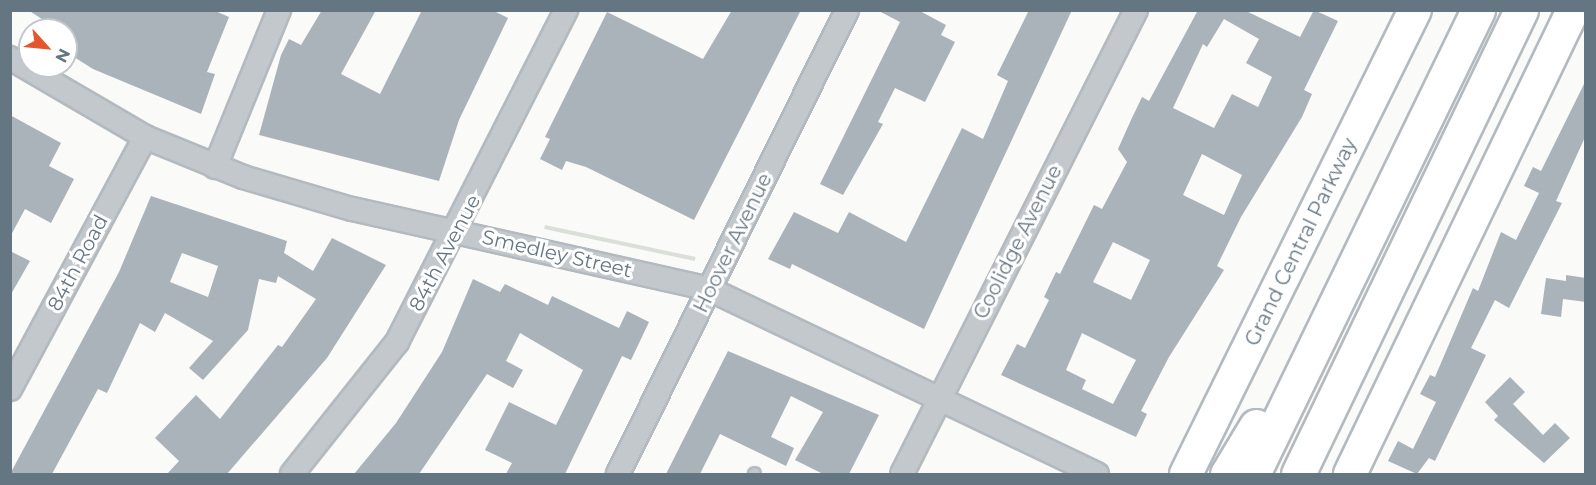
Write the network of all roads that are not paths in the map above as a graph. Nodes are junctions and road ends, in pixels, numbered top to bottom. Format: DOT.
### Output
graph roads {
  1 [pos="279,10"];
  2 [pos="566,10"];
  3 [pos="847,10"];
  4 [pos="1136,10"];
  5 [pos="1415,10"];
  6 [pos="1478,10"];
  7 [pos="1521,10"];
  8 [pos="1573,10"];
  9 [pos="10,58"];
  10 [pos="145,137"];
  11 [pos="215,167"];
  12 [pos="457,232"];
  13 [pos="1355,267"];
  14 [pos="709,289"];
  15 [pos="10,389"];
  16 [pos="940,398"];
  17 [pos="292,474"];
  18 [pos="618,474"];
  19 [pos="902,474"];
  20 [pos="1097,474"];
  21 [pos="1186,474"];
  22 [pos="1227,474"];
  23 [pos="1253,474"];
  24 [pos="1298,474"];
  25 [pos="1350,474"];
  1 -- 11 [label="street"];
  2 -- 12 [label="street, 84th Avenue"];
  3 -- 14 [label="street, Hoover Avenue"];
  4 -- 16 [label="street, Coolidge Avenue"];
  5 -- 21 [label="main road, Grand Central Parkway"];
  6 -- 13 [label="highway"];
  7 -- 24 [label="highway"];
  8 -- 25 [label="main road"];
  9 -- 10 [label="street, Smedley Street"];
  10 -- 11 [label="street, Smedley Street"];
  10 -- 15 [label="street, 84th Road"];
  11 -- 12 [label="street, Smedley Street"];
  12 -- 14 [label="street, Smedley Street"];
  12 -- 17 [label="street, 84th Avenue"];
  13 -- 22 [label="highway"];
  13 -- 23 [label="highway"];
  14 -- 16 [label="street, Smedley Street"];
  14 -- 18 [label="street, Hoover Avenue"];
  16 -- 19 [label="street, Coolidge Avenue"];
  16 -- 20 [label="street, Smedley Street"];
}
